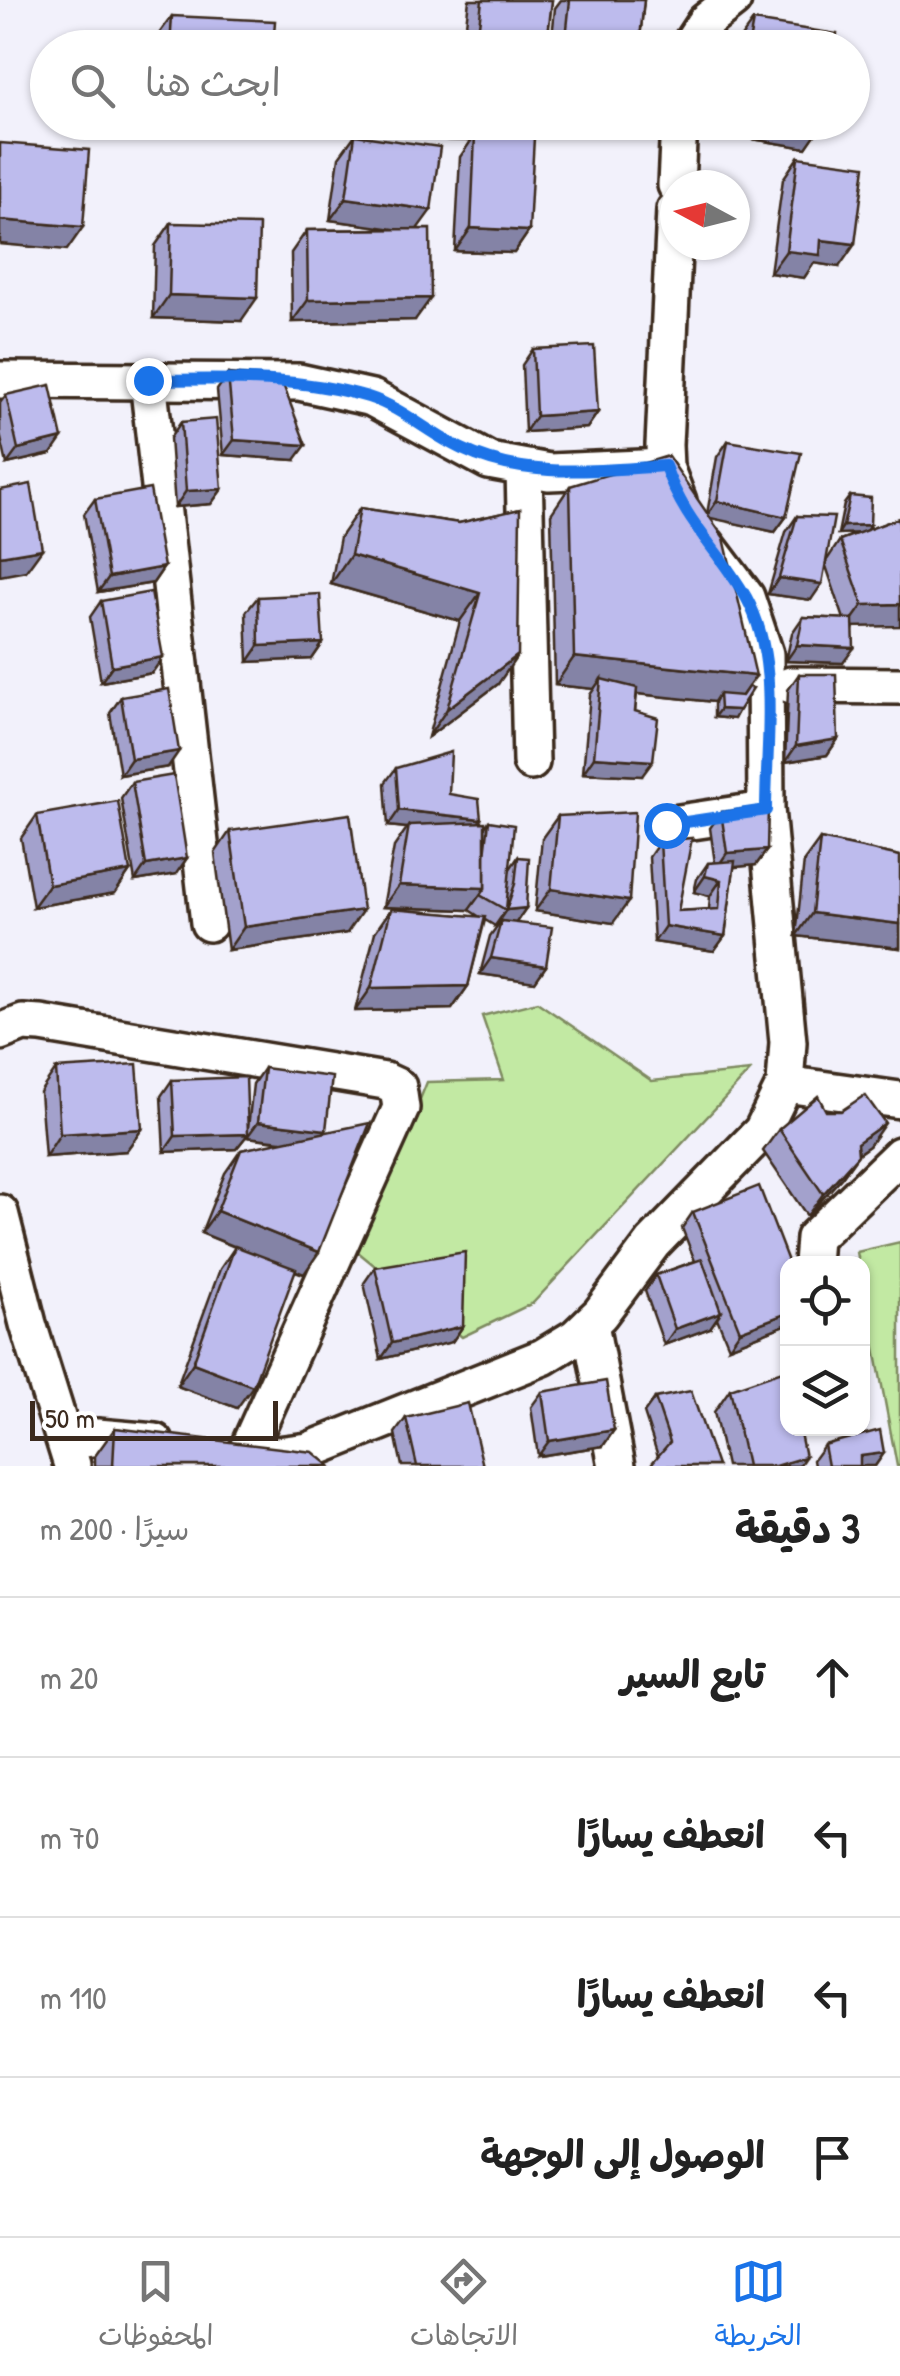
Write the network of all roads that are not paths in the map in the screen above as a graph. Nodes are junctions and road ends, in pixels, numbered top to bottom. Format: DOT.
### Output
graph roads {
  1 [pos="733,0"];
  2 [pos="700,30"];
  3 [pos="679,140"];
  4 [pos="677,170"];
  5 [pos="673,260"];
  6 [pos="0,380"];
  7 [pos="148,380"];
  8 [pos="665,466"];
  9 [pos="524,469"];
  10 [pos="766,684"];
  11 [pos="900,686"];
  12 [pos="531,762"];
  13 [pos="766,810"];
  14 [pos="666,825"];
  15 [pos="209,923"];
  16 [pos="0,1032"];
  17 [pos="785,1084"];
  18 [pos="900,1100"];
  19 [pos="900,1155"];
  20 [pos="0,1212"];
  21 [pos="813,1256"];
  22 [pos="590,1324"];
  23 [pos="14,1325"];
  24 [pos="69,1454"];
  25 [pos="246,1455"];
  26 [pos="617,1466"];
  1 -- 2 [label="street"];
  3 -- 4 [label="street"];
  5 -- 8 [label="street"];
  6 -- 7 [label="street"];
  7 -- 9 [label="street"];
  7 -- 15 [label="street"];
  8 -- 9 [label="street"];
  8 -- 10 [label="street"];
  9 -- 12 [label="street"];
  10 -- 11 [label="street"];
  10 -- 13 [label="street"];
  13 -- 14 [label="street"];
  13 -- 17 [label="street"];
  16 -- 25 [label="street"];
  17 -- 18 [label="street"];
  17 -- 22 [label="street"];
  19 -- 21 [label="street"];
  20 -- 23 [label="street"];
  22 -- 25 [label="street"];
  22 -- 26 [label="street"];
  23 -- 24 [label="street"];
  24 -- 25 [label="street"];
}
